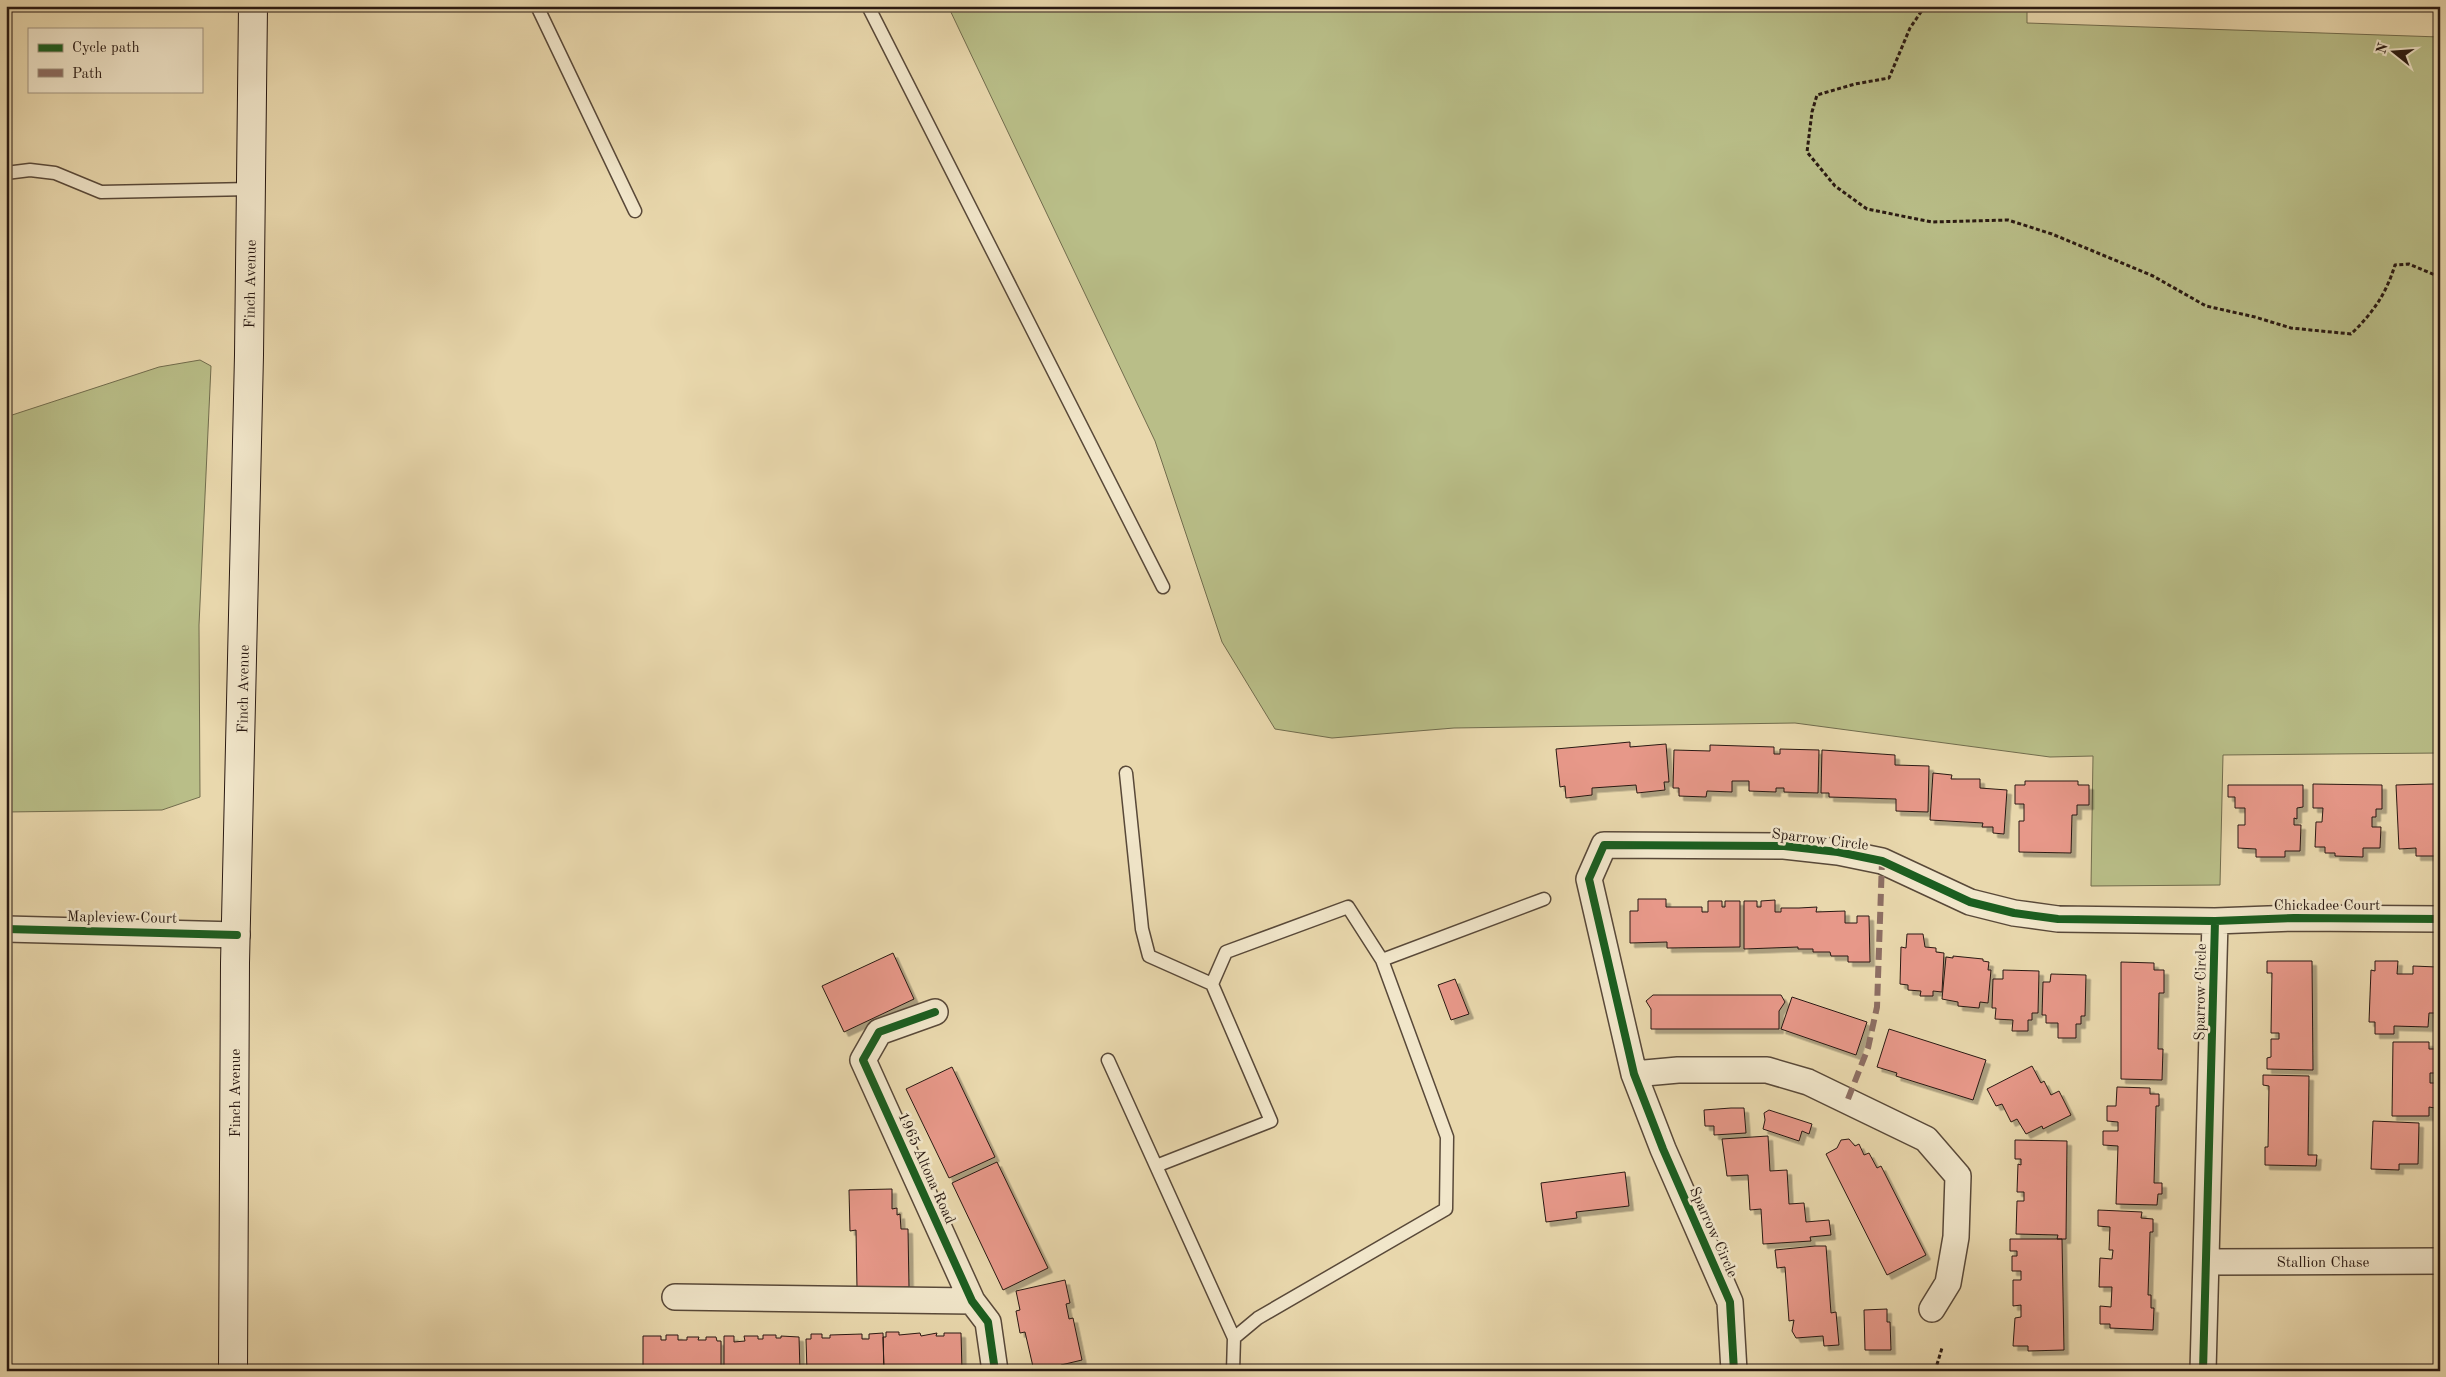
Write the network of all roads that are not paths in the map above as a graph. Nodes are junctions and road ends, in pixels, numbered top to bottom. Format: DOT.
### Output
graph roads {
  1 [pos="536,6"];
  2 [pos="868,6"];
  3 [pos="251,8"];
  4 [pos="6,173"];
  5 [pos="251,189"];
  6 [pos="634,211"];
  7 [pos="1163,587"];
  8 [pos="1126,773"];
  9 [pos="1544,899"];
  10 [pos="2440,919"];
  11 [pos="2215,921"];
  12 [pos="6,929"];
  13 [pos="237,935"];
  14 [pos="1382,960"];
  15 [pos="1212,984"];
  16 [pos="935,1012"];
  17 [pos="1108,1060"];
  18 [pos="1634,1074"];
  19 [pos="1156,1166"];
  20 [pos="2440,1261"];
  21 [pos="2207,1262"];
  22 [pos="674,1297"];
  23 [pos="972,1301"];
  24 [pos="1932,1309"];
  25 [pos="1234,1338"];
  26 [pos="233,1371"];
  27 [pos="995,1371"];
  28 [pos="1233,1371"];
  29 [pos="1734,1371"];
  30 [pos="2203,1371"];
  1 -- 6 [label="lane"];
  2 -- 7 [label="lane"];
  3 -- 5 [label="main road, Finch Avenue"];
  4 -- 5 [label="lane"];
  5 -- 13 [label="main road, Finch Avenue"];
  8 -- 15 [label="lane"];
  9 -- 14 [label="lane"];
  10 -- 11 [label="street, Chickadee Court"];
  11 -- 18 [label="street, Sparrow Circle"];
  11 -- 21 [label="street, Sparrow Circle"];
  12 -- 13 [label="street, Mapleview Court"];
  13 -- 26 [label="main road, Finch Avenue"];
  14 -- 15 [label="lane"];
  14 -- 25 [label="lane"];
  15 -- 19 [label="lane"];
  16 -- 23 [label="street, 1965 Altona Road"];
  17 -- 19 [label="lane"];
  18 -- 24 [label="street"];
  18 -- 29 [label="street, Sparrow Circle"];
  19 -- 25 [label="lane"];
  20 -- 21 [label="street, Stallion Chase"];
  21 -- 30 [label="street, Sparrow Circle"];
  22 -- 23 [label="street"];
  23 -- 27 [label="street, 1965 Altona Road"];
  25 -- 28 [label="lane"];
}
